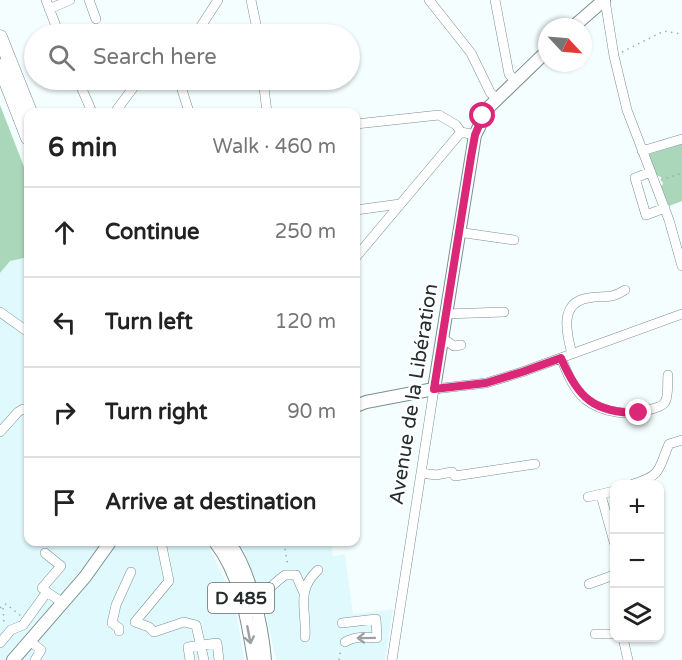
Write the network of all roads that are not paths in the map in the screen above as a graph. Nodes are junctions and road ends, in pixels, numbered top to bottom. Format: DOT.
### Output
graph roads {
  1 [pos="70,0"];
  2 [pos="89,0"];
  3 [pos="218,0"];
  4 [pos="251,0"];
  5 [pos="429,0"];
  6 [pos="495,0"];
  7 [pos="605,0"];
  8 [pos="47,5"];
  9 [pos="584,18"];
  10 [pos="96,19"];
  11 [pos="55,24"];
  12 [pos="202,24"];
  13 [pos="256,24"];
  14 [pos="0,37"];
  15 [pos="538,59"];
  16 [pos="0,66"];
  17 [pos="515,81"];
  18 [pos="82,90"];
  19 [pos="131,90"];
  20 [pos="183,90"];
  21 [pos="264,90"];
  22 [pos="496,99"];
  23 [pos="28,108"];
  24 [pos="90,108"];
  25 [pos="117,108"];
  26 [pos="188,108"];
  27 [pos="266,108"];
  28 [pos="360,124"];
  29 [pos="24,128"];
  30 [pos="461,132"];
  31 [pos="475,135"];
  32 [pos="682,139"];
  33 [pos="642,151"];
  34 [pos="651,172"];
  35 [pos="400,204"];
  36 [pos="665,208"];
  37 [pos="360,209"];
  38 [pos="458,232"];
  39 [pos="514,240"];
  40 [pos="360,252"];
  41 [pos="682,266"];
  42 [pos="625,290"];
  43 [pos="0,312"];
  44 [pos="504,312"];
  45 [pos="445,314"];
  46 [pos="682,314"];
  47 [pos="24,329"];
  48 [pos="442,338"];
  49 [pos="461,345"];
  50 [pos="572,354"];
  51 [pos="561,358"];
  52 [pos="668,375"];
  53 [pos="434,389"];
  54 [pos="360,404"];
  55 [pos="24,409"];
  56 [pos="0,432"];
  57 [pos="682,440"];
  58 [pos="535,464"];
  59 [pos="421,473"];
  60 [pos="647,480"];
  61 [pos="610,492"];
  62 [pos="601,495"];
  63 [pos="588,497"];
  64 [pos="613,534"];
  65 [pos="107,546"];
  66 [pos="162,546"];
  67 [pos="217,546"];
  68 [pos="232,546"];
  69 [pos="45,553"];
  70 [pos="131,572"];
  71 [pos="293,575"];
  72 [pos="610,577"];
  73 [pos="589,584"];
  74 [pos="303,591"];
  75 [pos="47,592"];
  76 [pos="63,603"];
  77 [pos="342,623"];
  78 [pos="119,632"];
  79 [pos="595,634"];
  80 [pos="610,634"];
  81 [pos="305,637"];
  82 [pos="30,640"];
  83 [pos="625,642"];
  84 [pos="0,643"];
  85 [pos="343,644"];
  86 [pos="201,645"];
  87 [pos="261,659"];
  88 [pos="13,660"];
  89 [pos="35,660"];
  90 [pos="190,660"];
  91 [pos="204,660"];
  92 [pos="219,660"];
  93 [pos="392,660"];
  94 [pos="628,660"];
  1 -- 8 [label="street"];
  2 -- 10 [label="street"];
  3 -- 12 [label="street"];
  4 -- 13 [label="street"];
  5 -- 22 [label="street"];
  6 -- 17 [label="street"];
  7 -- 9 [label="main road"];
  7 -- 33 [label="street"];
  8 -- 11 [label="street"];
  14 -- 23 [label="highway"];
  15 -- 17 [label="main road, Avenue de la Libération"];
  16 -- 29 [label="highway"];
  17 -- 22 [label="main road, Avenue de la Libération"];
  18 -- 24 [label="street"];
  19 -- 25 [label="street"];
  20 -- 26 [label="street"];
  21 -- 27 [label="street"];
  22 -- 31 [label="main road, Avenue de la Libération"];
  28 -- 30 [label="street"];
  30 -- 31 [label="street"];
  30 -- 35 [label="street"];
  31 -- 38 [label="main road, Avenue de la Libération"];
  32 -- 33 [label="street"];
  33 -- 34 [label="street"];
  34 -- 36 [label="street"];
  34 -- 36 [label="street"];
  35 -- 37 [label="street"];
  35 -- 40 [label="street"];
  36 -- 41 [label="street"];
  38 -- 39 [label="street"];
  38 -- 45 [label="main road, Avenue de la Libération"];
  42 -- 50 [label="street"];
  43 -- 47 [label="street"];
  44 -- 45 [label="street"];
  45 -- 48 [label="main road, Avenue de la Libération"];
  46 -- 50 [label="street"];
  48 -- 49 [label="street"];
  48 -- 53 [label="main road, Avenue de la Libération"];
  50 -- 51 [label="street"];
  51 -- 52 [label="street"];
  51 -- 53 [label="street"];
  53 -- 54 [label="main road"];
  53 -- 59 [label="street, Avenue de la Libération"];
  55 -- 56 [label="street"];
  57 -- 60 [label="street"];
  58 -- 59 [label="street"];
  59 -- 93 [label="street, Avenue de la Libération"];
  61 -- 62 [label="street"];
  62 -- 63 [label="street"];
  62 -- 64 [label="street"];
  65 -- 76 [label="main road"];
  66 -- 86 [label="street"];
  67 -- 87 [label="main road, D 485, one-way"];
  68 -- 87 [label="main road, D 485"];
  69 -- 75 [label="street"];
  70 -- 78 [label="street"];
  71 -- 74 [label="street"];
  71 -- 74 [label="street"];
  71 -- 87 [label="street"];
  72 -- 73 [label="street"];
  74 -- 81 [label="street"];
  75 -- 76 [label="street"];
  75 -- 84 [label="street"];
  76 -- 82 [label="main road"];
  77 -- 85 [label="street, one-way"];
  79 -- 80 [label="street"];
  82 -- 88 [label="main road"];
  82 -- 89 [label="street"];
  83 -- 94 [label="street"];
  86 -- 90 [label="street"];
  86 -- 91 [label="street"];
  86 -- 92 [label="street"];
}
